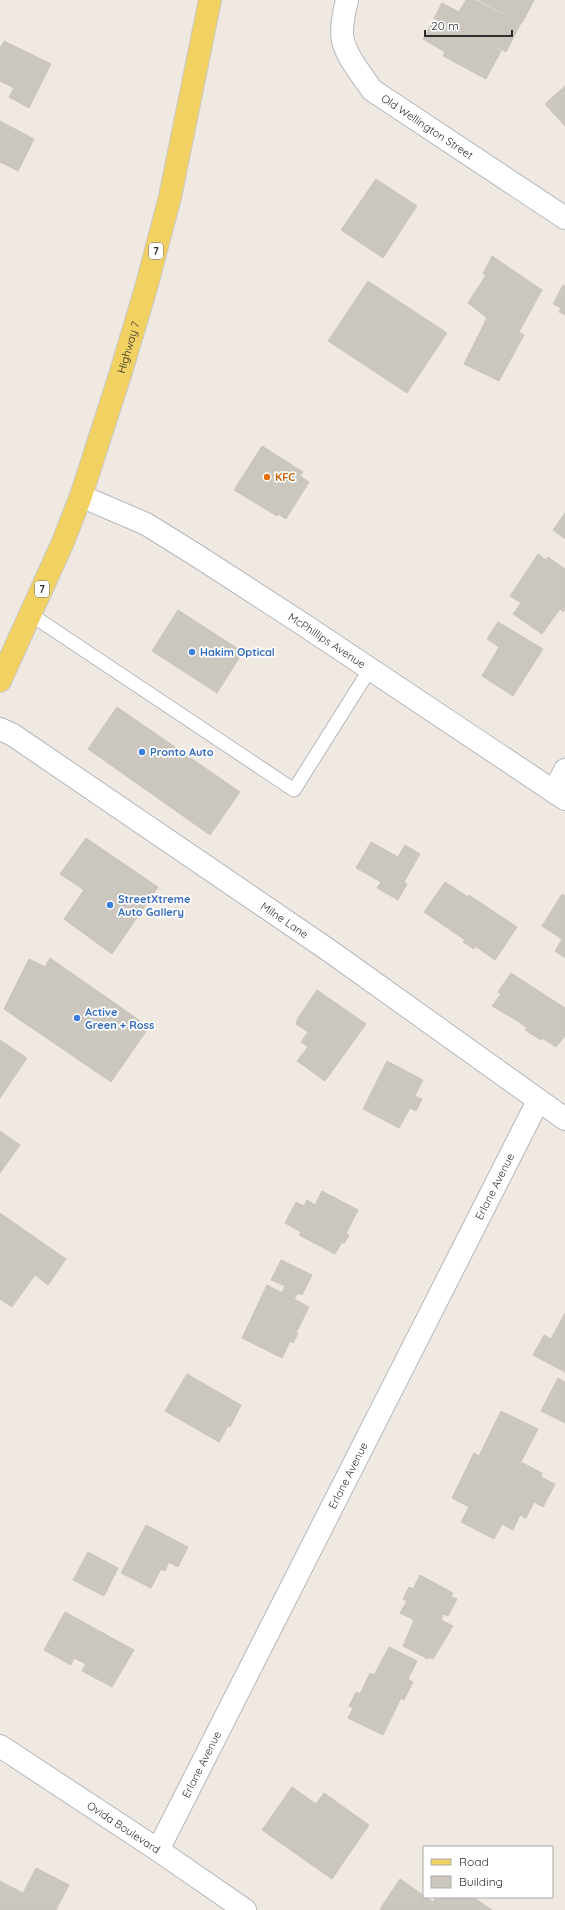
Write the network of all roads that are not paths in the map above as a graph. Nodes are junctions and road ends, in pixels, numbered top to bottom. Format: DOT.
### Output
graph roads {
  1 [pos="210,0"];
  2 [pos="347,0"];
  3 [pos="565,218"];
  4 [pos="81,496"];
  5 [pos="30,614"];
  6 [pos="370,669"];
  7 [pos="0,681"];
  8 [pos="0,729"];
  9 [pos="565,770"];
  10 [pos="559,796"];
  11 [pos="538,1101"];
  12 [pos="565,1119"];
  13 [pos="0,1746"];
  14 [pos="158,1850"];
  15 [pos="245,1910"];
  1 -- 4 [label="main road, Highway 7 / 7"];
  2 -- 3 [label="street, Old Wellington Street"];
  4 -- 5 [label="main road, Highway 7 / 7"];
  4 -- 6 [label="street, McPhillips Avenue"];
  5 -- 6 [label="lane"];
  5 -- 7 [label="main road, Highway 7 / 7"];
  6 -- 10 [label="street, McPhillips Avenue"];
  8 -- 11 [label="street, Milne Lane"];
  9 -- 10 [label="street"];
  11 -- 12 [label="street, Milne Lane"];
  11 -- 14 [label="street, Erlane Avenue"];
  13 -- 14 [label="street, Ovida Boulevard"];
  14 -- 15 [label="street, Ovida Boulevard"];
}
